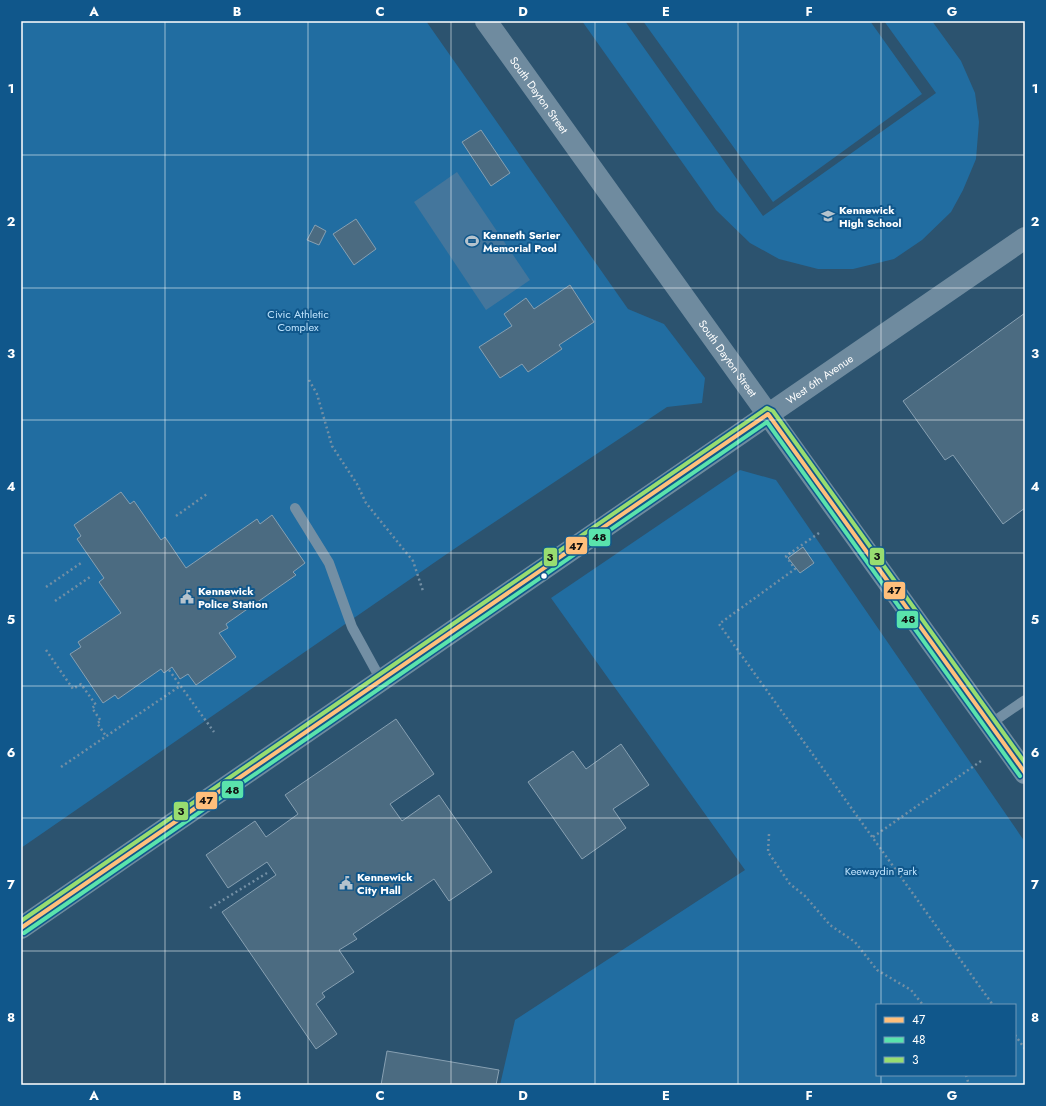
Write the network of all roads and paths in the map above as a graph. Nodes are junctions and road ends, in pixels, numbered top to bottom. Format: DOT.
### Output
graph roads {
  1 [pos="486,21"];
  2 [pos="1025,238"];
  3 [pos="309,380"];
  4 [pos="768,414"];
  5 [pos="207,494"];
  6 [pos="295,508"];
  7 [pos="176,516"];
  8 [pos="819,533"];
  9 [pos="81,564"];
  10 [pos="90,576"];
  11 [pos="46,587"];
  12 [pos="423,591"];
  13 [pos="55,601"];
  14 [pos="46,650"];
  15 [pos="169,670"];
  16 [pos="381,680"];
  17 [pos="180,686"];
  18 [pos="1025,700"];
  19 [pos="990,724"];
  20 [pos="214,732"];
  21 [pos="106,736"];
  22 [pos="981,761"];
  23 [pos="60,767"];
  24 [pos="1025,773"];
  25 [pos="769,834"];
  26 [pos="873,837"];
  27 [pos="267,872"];
  28 [pos="210,908"];
  29 [pos="21,928"];
  30 [pos="922,1004"];
  31 [pos="992,1004"];
  32 [pos="1016,1036"];
  33 [pos="1025,1049"];
  1 -- 4 [label="street, South Dayton Street"];
  2 -- 4 [label="street, West 6th Avenue"];
  3 -- 12 [label="path"];
  4 -- 16 [label="street, West 6th Avenue"];
  4 -- 19 [label="street, South Dayton Street"];
  5 -- 7 [label="path"];
  6 -- 16 [label="lane"];
  8 -- 26 [label="path"];
  9 -- 11 [label="path"];
  10 -- 13 [label="path"];
  14 -- 21 [label="path"];
  15 -- 17 [label="path"];
  16 -- 29 [label="street, West 6th Avenue"];
  17 -- 20 [label="path"];
  17 -- 21 [label="path"];
  18 -- 19 [label="lane"];
  19 -- 24 [label="street, South Dayton Street"];
  21 -- 23 [label="path"];
  22 -- 26 [label="path"];
  25 -- 30 [label="path"];
  26 -- 31 [label="path"];
  27 -- 28 [label="path"];
  32 -- 33 [label="path"];
}
